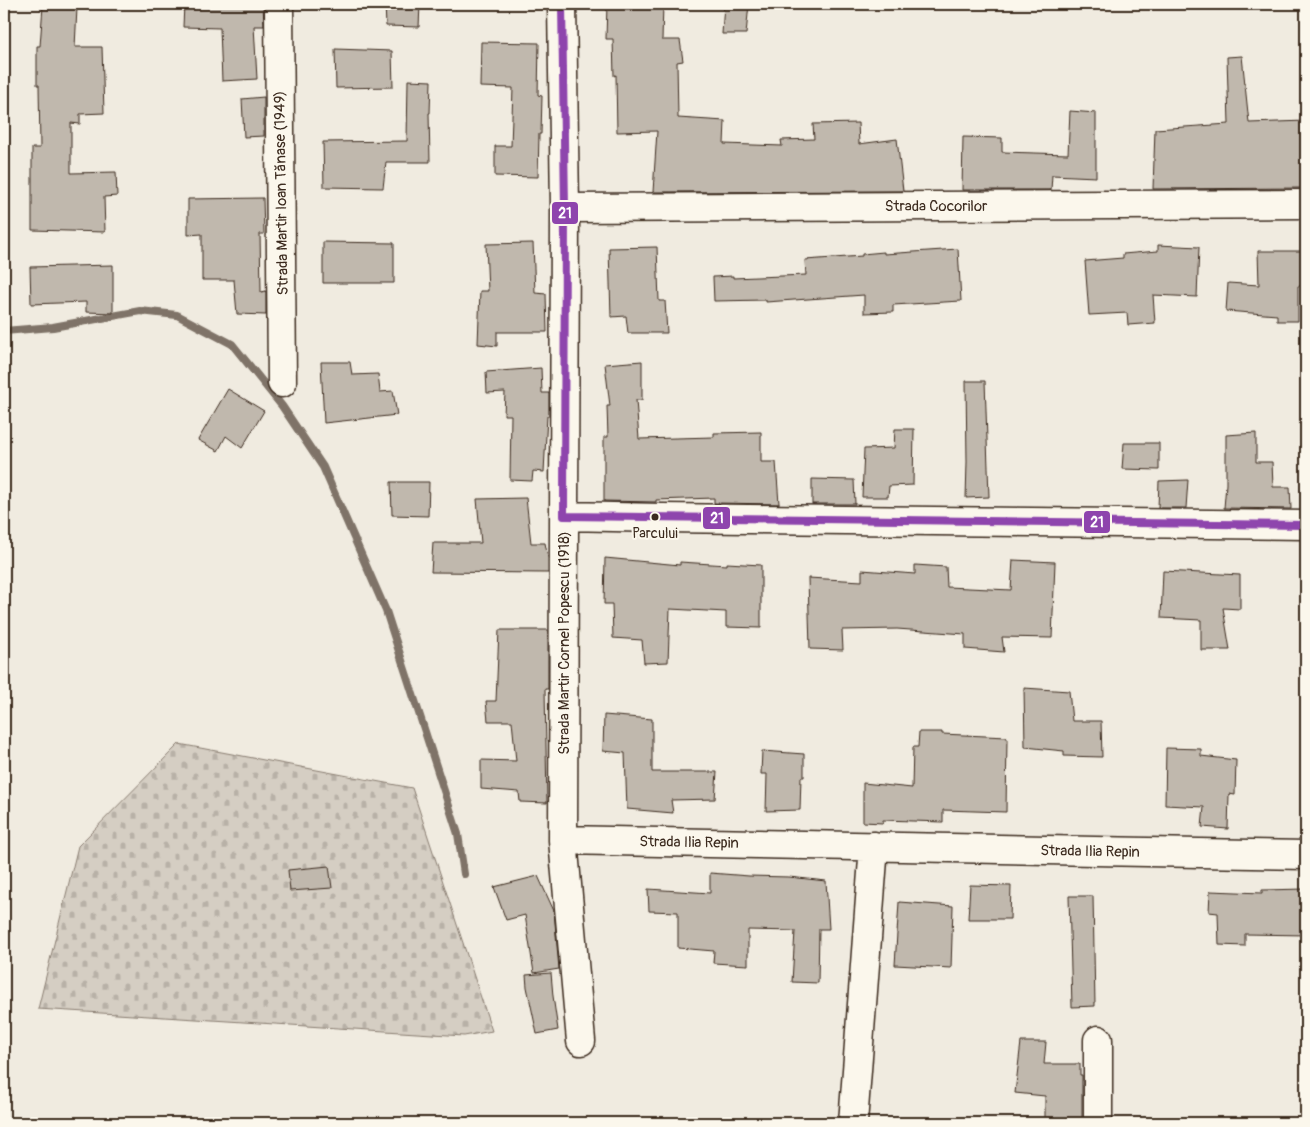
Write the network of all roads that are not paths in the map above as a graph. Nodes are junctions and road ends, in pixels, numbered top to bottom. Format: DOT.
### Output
graph roads {
  1 [pos="279,4"];
  2 [pos="562,4"];
  3 [pos="1306,204"];
  4 [pos="565,208"];
  5 [pos="282,383"];
  6 [pos="564,516"];
  7 [pos="1306,525"];
  8 [pos="563,840"];
  9 [pos="874,846"];
  10 [pos="1306,855"];
  11 [pos="1098,1040"];
  12 [pos="581,1041"];
  13 [pos="853,1123"];
  14 [pos="1098,1123"];
  1 -- 5 [label="street, Strada Martir Ioan Tănase (1949)"];
  2 -- 4 [label="street, Strada Martir Cornel Popescu (1918)"];
  3 -- 4 [label="street, Strada Cocorilor"];
  4 -- 6 [label="street, Strada Martir Cornel Popescu (1918)"];
  6 -- 7 [label="street"];
  6 -- 8 [label="street, Strada Martir Cornel Popescu (1918)"];
  8 -- 9 [label="street, Strada Ilia Repin"];
  8 -- 12 [label="street, Strada Martir Cornel Popescu (1918)"];
  9 -- 10 [label="street, Strada Ilia Repin"];
  9 -- 13 [label="street"];
  11 -- 14 [label="street"];
}
